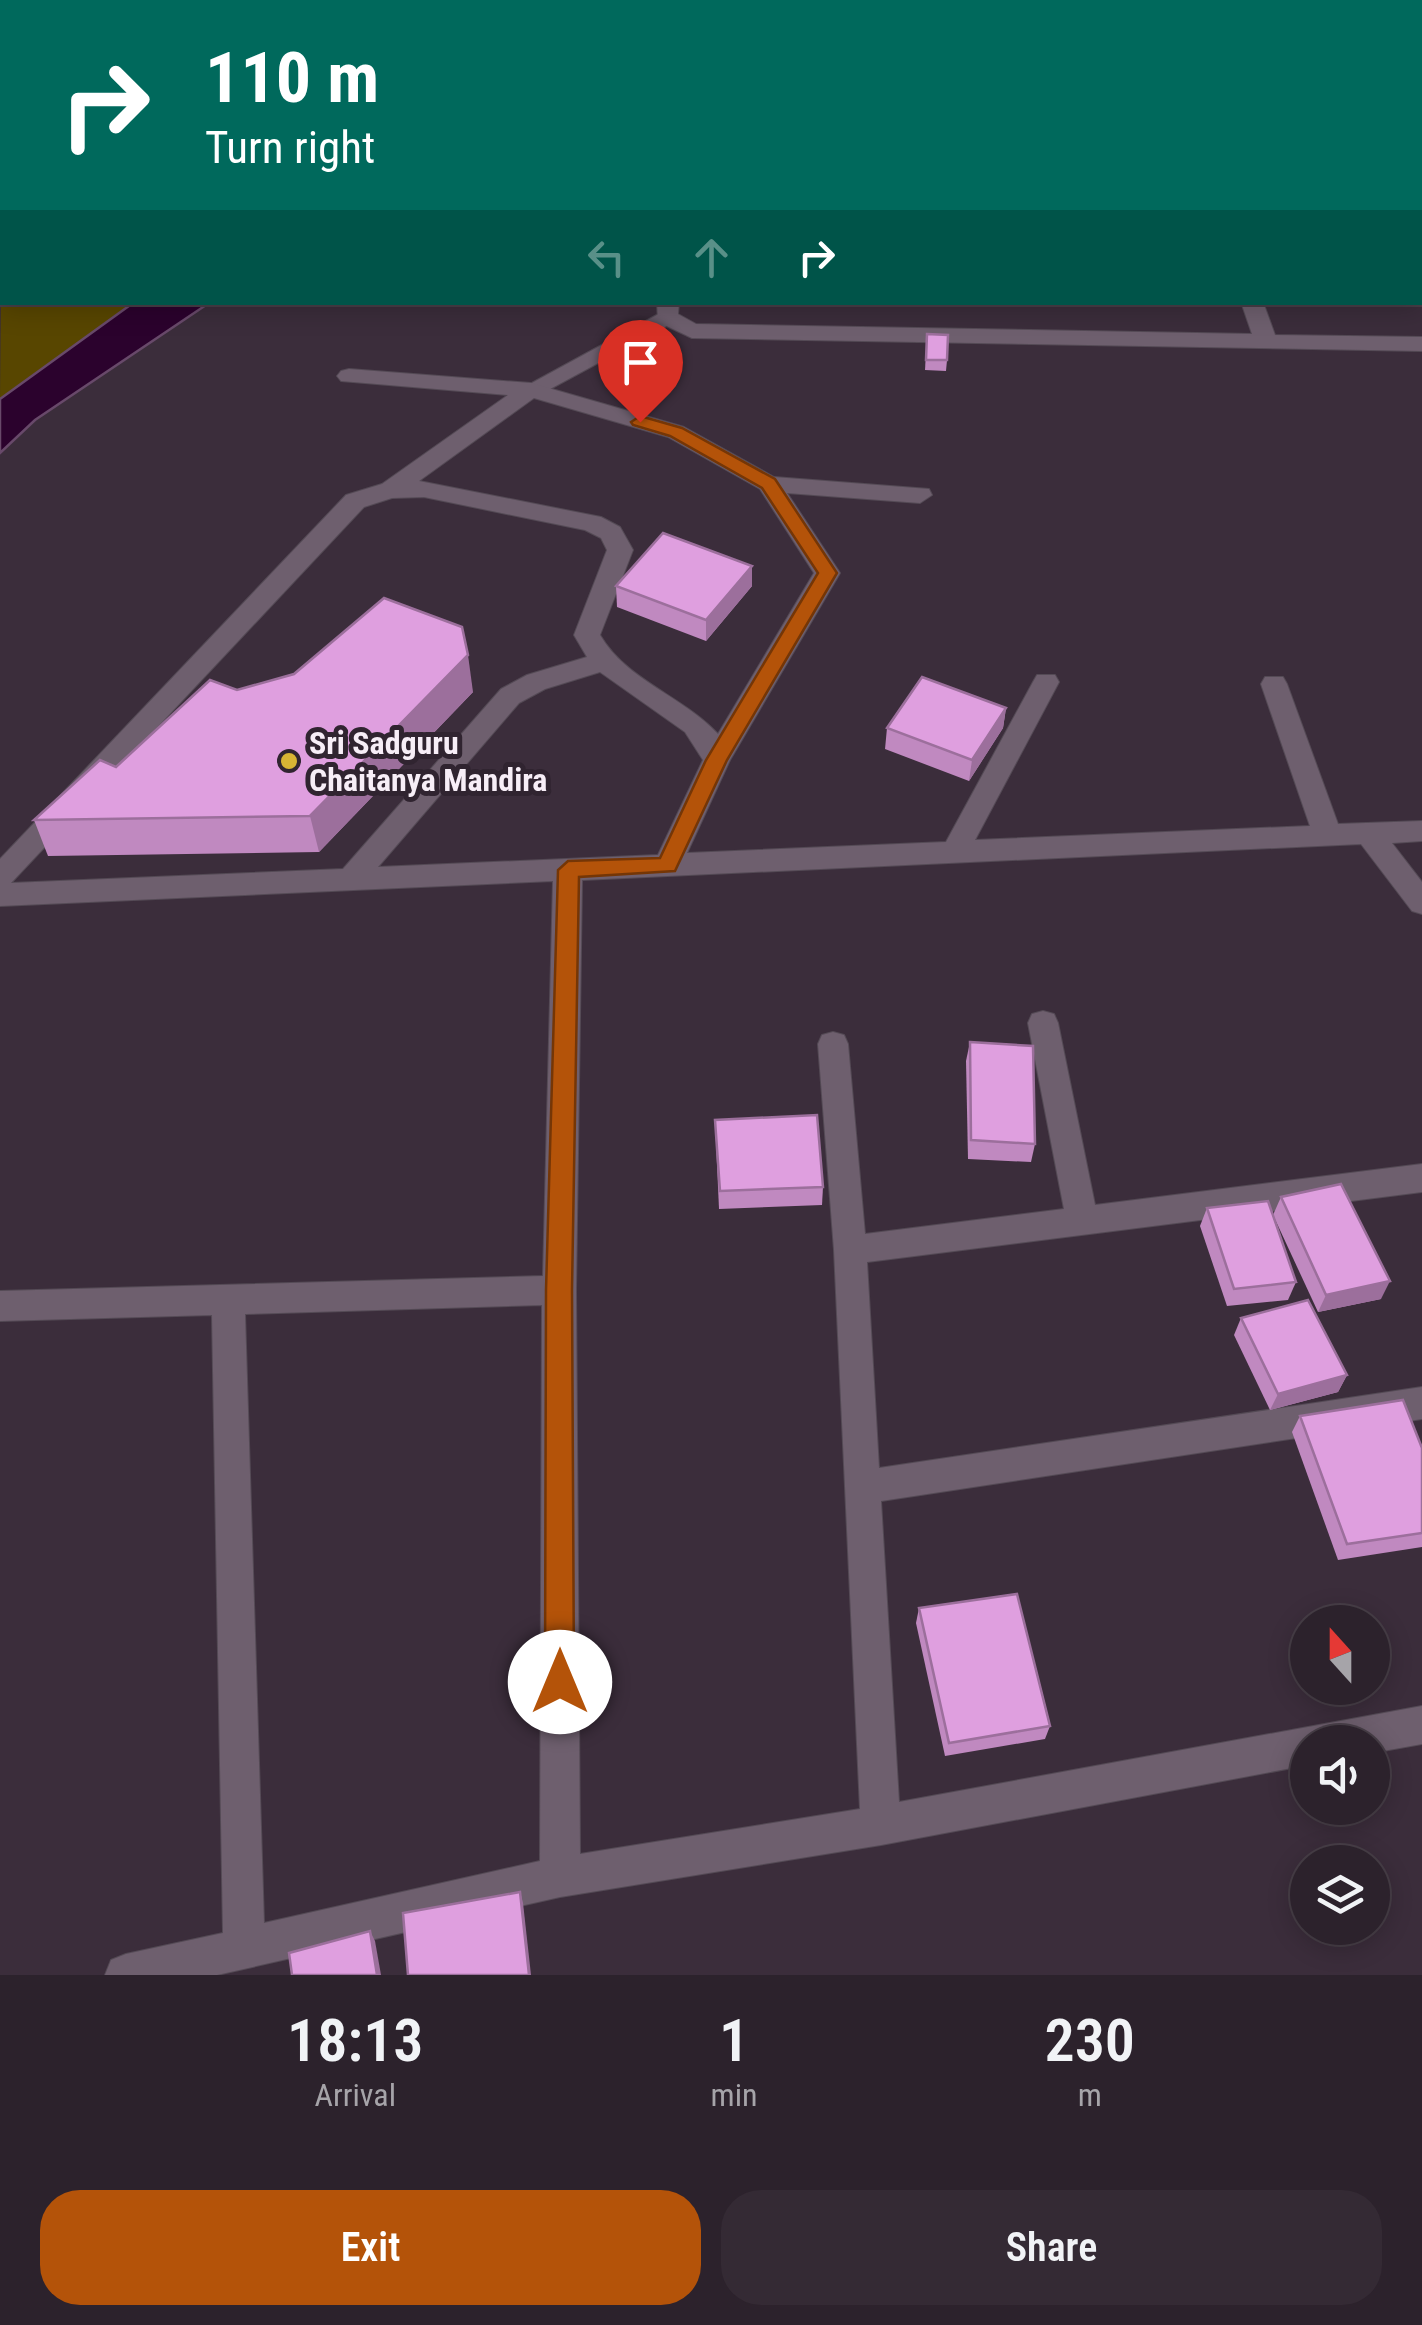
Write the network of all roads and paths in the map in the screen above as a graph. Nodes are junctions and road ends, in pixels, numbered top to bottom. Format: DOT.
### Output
graph roads {
  1 [pos="1253,305"];
  2 [pos="667,310"];
  3 [pos="1266,341"];
  4 [pos="1422,344"];
  5 [pos="349,376"];
  6 [pos="530,390"];
  7 [pos="769,484"];
  8 [pos="391,490"];
  9 [pos="920,496"];
  10 [pos="603,662"];
  11 [pos="1046,682"];
  12 [pos="1274,684"];
  13 [pos="716,760"];
  14 [pos="1422,831"];
  15 [pos="1370,835"];
  16 [pos="1328,837"];
  17 [pos="954,853"];
  18 [pos="667,866"];
  19 [pos="568,870"];
  20 [pos="0,877"];
  21 [pos="351,878"];
  22 [pos="0,895"];
  23 [pos="1422,903"];
  24 [pos="1043,1022"];
  25 [pos="833,1044"];
  26 [pos="1422,1178"];
  27 [pos="1082,1219"];
  28 [pos="850,1250"];
  29 [pos="559,1290"];
  30 [pos="228,1300"];
  31 [pos="0,1306"];
  32 [pos="1422,1403"];
  33 [pos="864,1487"];
  34 [pos="1422,1725"];
  35 [pos="1390,1731"];
  36 [pos="1290,1749"];
  37 [pos="882,1826"];
  38 [pos="560,1877"];
  39 [pos="244,1948"];
  40 [pos="126,1975"];
  1 -- 3 [label="street"];
  2 -- 3 [label="street"];
  2 -- 6 [label="street"];
  3 -- 4 [label="street"];
  5 -- 6 [label="street"];
  6 -- 7 [label="street"];
  6 -- 8 [label="street"];
  7 -- 9 [label="street"];
  7 -- 13 [label="street"];
  8 -- 10 [label="street"];
  8 -- 20 [label="street"];
  10 -- 13 [label="street"];
  10 -- 21 [label="street"];
  11 -- 17 [label="street"];
  12 -- 16 [label="street"];
  13 -- 18 [label="street"];
  14 -- 15 [label="street"];
  15 -- 16 [label="street"];
  15 -- 23 [label="street"];
  16 -- 17 [label="street"];
  17 -- 18 [label="street"];
  18 -- 19 [label="street"];
  19 -- 21 [label="street"];
  19 -- 29 [label="street"];
  21 -- 22 [label="street"];
  24 -- 27 [label="street"];
  25 -- 28 [label="street"];
  26 -- 27 [label="street"];
  27 -- 28 [label="street"];
  28 -- 33 [label="street"];
  29 -- 30 [label="street"];
  29 -- 38 [label="street"];
  30 -- 31 [label="street"];
  30 -- 39 [label="street"];
  32 -- 33 [label="street"];
  33 -- 37 [label="street"];
  34 -- 35 [label="street"];
  36 -- 37 [label="street"];
  37 -- 38 [label="street"];
  38 -- 39 [label="street"];
  39 -- 40 [label="street"];
}
